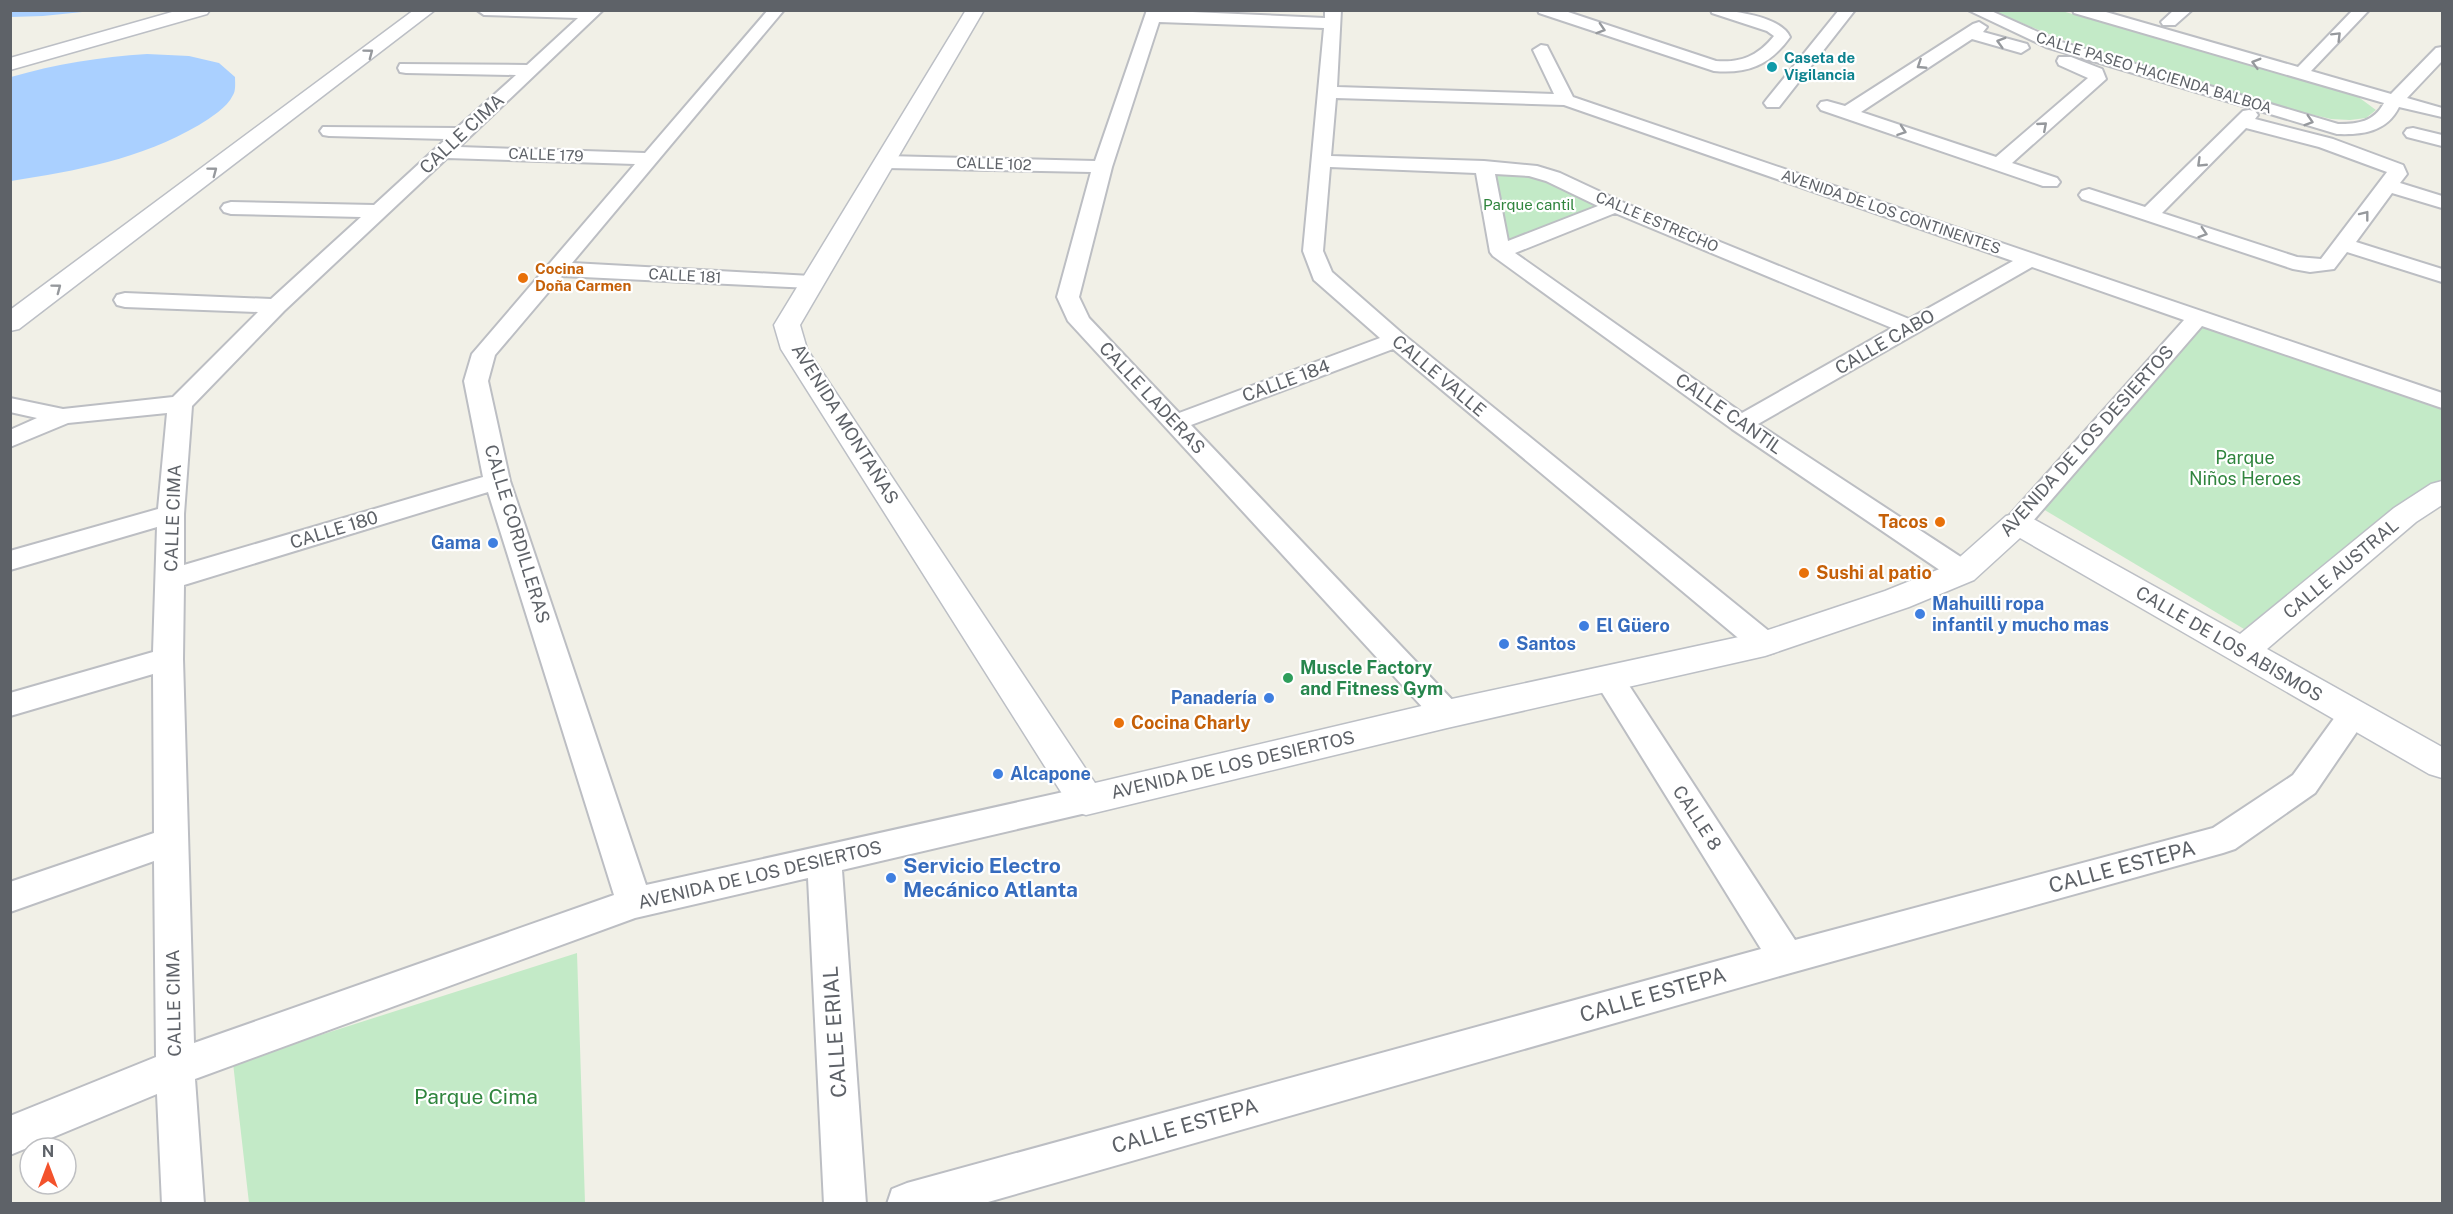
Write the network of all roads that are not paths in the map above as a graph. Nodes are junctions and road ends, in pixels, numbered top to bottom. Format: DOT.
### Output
graph roads {
  1 [pos="156,10"];
  2 [pos="201,10"];
  3 [pos="426,10"];
  4 [pos="484,10"];
  5 [pos="777,10"];
  6 [pos="975,10"];
  7 [pos="1545,10"];
  8 [pos="1718,10"];
  9 [pos="1848,10"];
  10 [pos="2080,10"];
  11 [pos="2185,10"];
  12 [pos="2362,10"];
  13 [pos="594,12"];
  14 [pos="1154,14"];
  15 [pos="1332,17"];
  16 [pos="1975,24"];
  17 [pos="2047,49"];
  18 [pos="10,50"];
  19 [pos="1541,50"];
  20 [pos="2237,50"];
  21 [pos="2442,52"];
  22 [pos="1767,55"];
  23 [pos="10,64"];
  24 [pos="1800,66"];
  25 [pos="406,68"];
  26 [pos="532,70"];
  27 [pos="1328,92"];
  28 [pos="1566,100"];
  29 [pos="2393,102"];
  30 [pos="1773,103"];
  31 [pos="1827,106"];
  32 [pos="2440,112"];
  33 [pos="1846,113"];
  34 [pos="329,131"];
  35 [pos="2413,133"];
  36 [pos="462,134"];
  37 [pos="2332,136"];
  38 [pos="2438,139"];
  39 [pos="442,152"];
  40 [pos="650,159"];
  41 [pos="1320,161"];
  42 [pos="886,162"];
  43 [pos="1999,164"];
  44 [pos="1102,167"];
  45 [pos="1485,167"];
  46 [pos="2050,182"];
  47 [pos="2387,185"];
  48 [pos="2090,195"];
  49 [pos="2442,202"];
  50 [pos="1616,206"];
  51 [pos="231,208"];
  52 [pos="379,211"];
  53 [pos="2148,215"];
  54 [pos="2342,244"];
  55 [pos="1500,252"];
  56 [pos="2029,260"];
  57 [pos="559,269"];
  58 [pos="2442,276"];
  59 [pos="811,282"];
  60 [pos="125,300"];
  61 [pos="276,306"];
  62 [pos="2198,317"];
  63 [pos="10,323"];
  64 [pos="1911,328"];
  65 [pos="1396,340"];
  66 [pos="2442,401"];
  67 [pos="180,404"];
  68 [pos="10,405"];
  69 [pos="63,416"];
  70 [pos="1176,422"];
  71 [pos="1741,424"];
  72 [pos="10,439"];
  73 [pos="497,481"];
  74 [pos="2442,491"];
  75 [pos="171,514"];
  76 [pos="2017,523"];
  77 [pos="10,561"];
  78 [pos="1963,572"];
  79 [pos="171,579"];
  80 [pos="1765,644"];
  81 [pos="2242,651"];
  82 [pos="168,659"];
  83 [pos="1608,678"];
  84 [pos="10,705"];
  85 [pos="1447,714"];
  86 [pos="2354,714"];
  87 [pos="2442,764"];
  88 [pos="1086,800"];
  89 [pos="172,841"];
  90 [pos="824,861"];
  91 [pos="10,897"];
  92 [pos="634,903"];
  93 [pos="1787,958"];
  94 [pos="175,1068"];
  95 [pos="10,1136"];
  96 [pos="183,1203"];
  97 [pos="845,1203"];
  98 [pos="907,1203"];
  1 -- 18 [label="street"];
  2 -- 23 [label="street"];
  63 -- 3 [label="street, one-way"];
  4 -- 13 [label="street"];
  5 -- 40 [label="street, CALLE CORDILLERAS"];
  6 -- 42 [label="street, AVENIDA MONTAÑAS"];
  7 -- 22 [label="street, one-way"];
  8 -- 22 [label="street"];
  9 -- 24 [label="street"];
  10 -- 20 [label="street"];
  11 -- 20 [label="street"];
  20 -- 12 [label="street, one-way"];
  13 -- 26 [label="street, CALLE CIMA"];
  14 -- 15 [label="street"];
  14 -- 44 [label="street, CALLE LADERAS"];
  15 -- 27 [label="street, CALLE VALLE"];
  16 -- 17 [label="street, CALLE PASEO HACIENDA BALBOA"];
  16 -- 33 [label="street, one-way"];
  17 -- 37 [label="street, CALLE PASEO HACIENDA BALBOA, one-way"];
  43 -- 17 [label="street, one-way"];
  19 -- 28 [label="street"];
  29 -- 20 [label="street, one-way"];
  21 -- 29 [label="street"];
  22 -- 24 [label="street"];
  24 -- 30 [label="street"];
  25 -- 26 [label="street"];
  26 -- 36 [label="street, CALLE CIMA"];
  27 -- 28 [label="street, AVENIDA DE LOS CONTINENTES"];
  27 -- 41 [label="street, CALLE VALLE"];
  28 -- 56 [label="street, AVENIDA DE LOS CONTINENTES"];
  29 -- 32 [label="street"];
  29 -- 37 [label="street"];
  31 -- 33 [label="street"];
  32 -- 38 [label="street"];
  33 -- 43 [label="street, one-way"];
  34 -- 36 [label="street"];
  35 -- 38 [label="street"];
  36 -- 39 [label="street, CALLE CIMA"];
  37 -- 47 [label="street"];
  37 -- 53 [label="street, one-way"];
  39 -- 40 [label="street, CALLE 179"];
  39 -- 52 [label="street, CALLE CIMA"];
  40 -- 57 [label="street, CALLE CORDILLERAS"];
  41 -- 45 [label="street, CALLE ESTRECHO"];
  41 -- 65 [label="street, CALLE VALLE"];
  42 -- 44 [label="street, CALLE 102"];
  42 -- 59 [label="street, AVENIDA MONTAÑAS"];
  43 -- 46 [label="street"];
  44 -- 70 [label="street, CALLE LADERAS"];
  45 -- 50 [label="street, CALLE ESTRECHO"];
  45 -- 55 [label="street"];
  47 -- 49 [label="street"];
  54 -- 47 [label="street, one-way"];
  48 -- 53 [label="street"];
  50 -- 55 [label="street"];
  50 -- 64 [label="street, CALLE ESTRECHO"];
  51 -- 52 [label="street"];
  52 -- 61 [label="street, CALLE CIMA"];
  53 -- 54 [label="street, one-way"];
  54 -- 58 [label="street"];
  55 -- 71 [label="street, CALLE CANTIL"];
  56 -- 62 [label="street, AVENIDA DE LOS CONTINENTES"];
  56 -- 64 [label="street, CALLE CABO"];
  57 -- 59 [label="street, CALLE 181"];
  57 -- 73 [label="street, CALLE CORDILLERAS"];
  59 -- 88 [label="street, AVENIDA MONTAÑAS"];
  60 -- 61 [label="street"];
  61 -- 67 [label="street, CALLE CIMA"];
  62 -- 66 [label="street, AVENIDA DE LOS CONTINENTES"];
  62 -- 76 [label="street, AVENIDA DE LOS DESIERTOS"];
  64 -- 71 [label="street, CALLE CABO"];
  65 -- 70 [label="street, CALLE 184"];
  65 -- 80 [label="street, CALLE VALLE"];
  67 -- 69 [label="street"];
  67 -- 75 [label="street, CALLE CIMA"];
  68 -- 69 [label="street"];
  69 -- 72 [label="street"];
  70 -- 85 [label="street, CALLE LADERAS"];
  71 -- 78 [label="street, CALLE CANTIL"];
  73 -- 79 [label="street, CALLE 180"];
  73 -- 92 [label="street, CALLE CORDILLERAS"];
  74 -- 81 [label="street, CALLE AUSTRAL"];
  75 -- 77 [label="street"];
  75 -- 79 [label="street, CALLE CIMA"];
  76 -- 78 [label="street, AVENIDA DE LOS DESIERTOS"];
  76 -- 81 [label="street, CALLE DE LOS ABISMOS"];
  78 -- 80 [label="street, AVENIDA DE LOS DESIERTOS"];
  79 -- 82 [label="street, CALLE CIMA"];
  80 -- 83 [label="street, AVENIDA DE LOS DESIERTOS"];
  81 -- 86 [label="street, CALLE DE LOS ABISMOS"];
  82 -- 84 [label="street"];
  82 -- 89 [label="street, CALLE CIMA"];
  83 -- 85 [label="street, AVENIDA DE LOS DESIERTOS"];
  83 -- 93 [label="street, CALLE 8"];
  85 -- 88 [label="street, AVENIDA DE LOS DESIERTOS"];
  86 -- 87 [label="street, CALLE DE LOS ABISMOS"];
  86 -- 93 [label="street, CALLE ESTEPA"];
  88 -- 90 [label="street, AVENIDA DE LOS DESIERTOS"];
  89 -- 91 [label="street"];
  89 -- 94 [label="street, CALLE CIMA"];
  90 -- 92 [label="street, AVENIDA DE LOS DESIERTOS"];
  90 -- 97 [label="street, CALLE ERIAL"];
  92 -- 94 [label="street, AVENIDA DE LOS DESIERTOS"];
  93 -- 98 [label="street, CALLE ESTEPA"];
  94 -- 95 [label="street, AVENIDA DE LOS DESIERTOS"];
  94 -- 96 [label="street, CALLE CIMA"];
}
